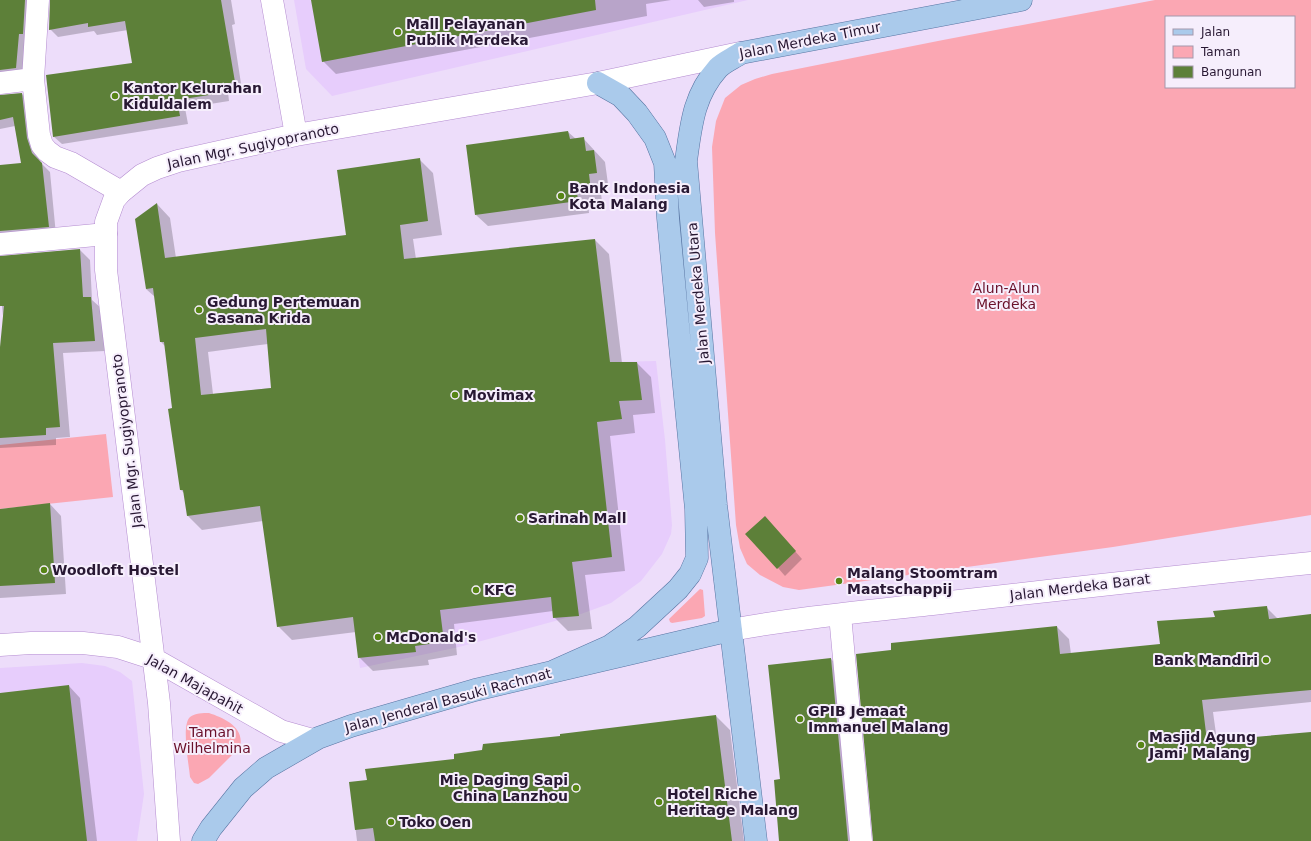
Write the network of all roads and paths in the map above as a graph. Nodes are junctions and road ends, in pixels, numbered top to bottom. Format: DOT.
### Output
graph roads {
  1 [pos="38,0"];
  2 [pos="272,0"];
  3 [pos="1021,0"];
  4 [pos="741,53"];
  5 [pos="33,79"];
  6 [pos="0,83"];
  7 [pos="598,83"];
  8 [pos="296,135"];
  9 [pos="122,192"];
  10 [pos="106,234"];
  11 [pos="0,244"];
  12 [pos="706,507"];
  13 [pos="1311,563"];
  14 [pos="840,614"];
  15 [pos="731,630"];
  16 [pos="0,645"];
  17 [pos="152,658"];
  18 [pos="554,671"];
  19 [pos="313,740"];
  20 [pos="169,841"];
  21 [pos="203,841"];
  22 [pos="756,841"];
  23 [pos="861,841"];
  1 -- 5 [label="main road"];
  2 -- 8 [label="main road"];
  3 -- 4 [label="main road, Jalan Merdeka Timur"];
  4 -- 7 [label="main road, Jalan Merdeka Timur"];
  4 -- 12 [label="main road, Jalan Merdeka Utara"];
  5 -- 6 [label="main road"];
  5 -- 9 [label="main road"];
  7 -- 8 [label="main road, Jalan Mgr. Sugiyopranoto"];
  7 -- 12 [label="main road, Jalan Merdeka Utara"];
  8 -- 9 [label="main road, Jalan Mgr. Sugiyopranoto"];
  9 -- 10 [label="main road, Jalan Mgr. Sugiyopranoto"];
  10 -- 11 [label="main road"];
  10 -- 17 [label="main road, Jalan Mgr. Sugiyopranoto"];
  12 -- 15 [label="main road"];
  12 -- 18 [label="main road"];
  13 -- 14 [label="main road, Jalan Merdeka Barat"];
  14 -- 15 [label="main road, Jalan Merdeka Barat"];
  14 -- 23 [label="main road"];
  15 -- 18 [label="main road, Jalan Jenderal Basuki Rachmat"];
  15 -- 22 [label="main road"];
  16 -- 17 [label="main road, Jalan Majapahit"];
  17 -- 19 [label="main road, Jalan Majapahit"];
  17 -- 20 [label="main road"];
  18 -- 19 [label="main road, Jalan Jenderal Basuki Rachmat"];
  19 -- 21 [label="main road, Jalan Jenderal Basuki Rachmat"];
}
